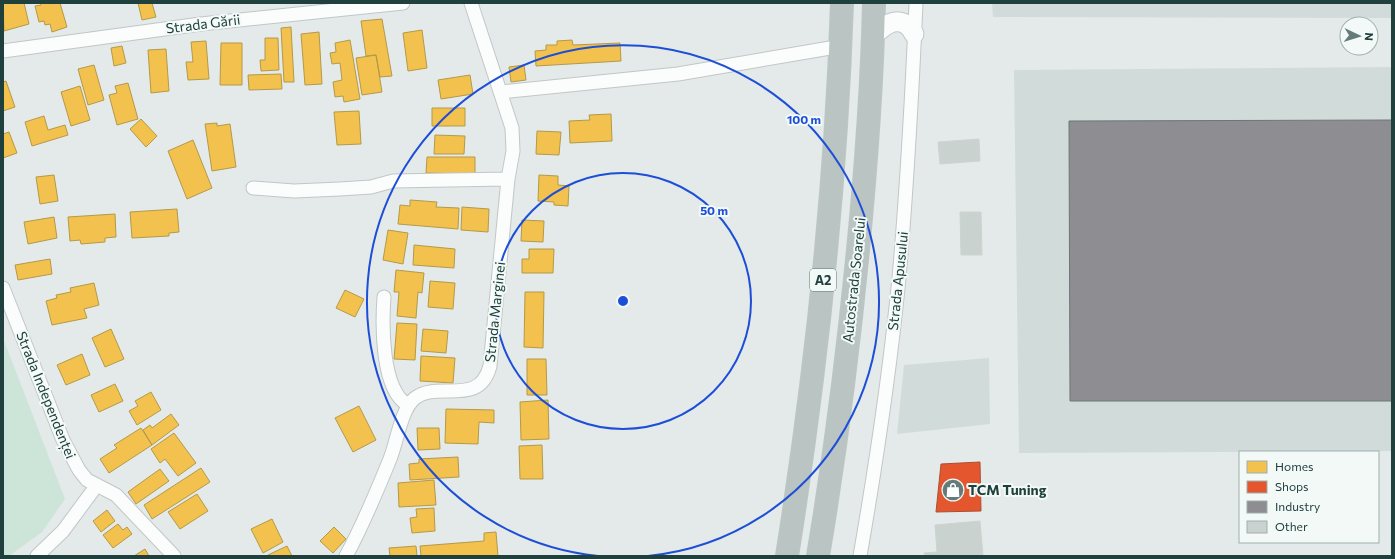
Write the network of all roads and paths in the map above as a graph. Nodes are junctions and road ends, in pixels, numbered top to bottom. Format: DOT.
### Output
graph roads {
  1 [pos="403,3"];
  2 [pos="471,3"];
  3 [pos="831,3"];
  4 [pos="842,3"];
  5 [pos="874,3"];
  6 [pos="883,3"];
  7 [pos="916,3"];
  8 [pos="338,6"];
  9 [pos="880,30"];
  10 [pos="914,34"];
  11 [pos="830,48"];
  12 [pos="3,51"];
  13 [pos="872,81"];
  14 [pos="500,92"];
  15 [pos="835,140"];
  16 [pos="508,178"];
  17 [pos="253,188"];
  18 [pos="3,288"];
  19 [pos="384,297"];
  20 [pos="408,405"];
  21 [pos="97,486"];
  22 [pos="37,556"];
  23 [pos="174,556"];
  24 [pos="346,556"];
  25 [pos="787,556"];
  26 [pos="818,556"];
  27 [pos="860,556"];
  1 -- 8 [label="street, Strada Gării"];
  2 -- 14 [label="street, Strada Marginei"];
  3 -- 11 [label="main road"];
  4 -- 15 [label="highway, A2"];
  5 -- 13 [label="highway, Autostrada Soarelui / A2"];
  6 -- 9 [label="main road"];
  7 -- 10 [label="street, Strada Apusului"];
  8 -- 12 [label="street, Strada Gării"];
  9 -- 10 [label="main road"];
  9 -- 13 [label="main road"];
  10 -- 27 [label="street, Strada Apusului"];
  11 -- 14 [label="street"];
  11 -- 15 [label="main road"];
  13 -- 26 [label="highway, Autostrada Soarelui / A2"];
  14 -- 16 [label="street, Strada Marginei"];
  15 -- 25 [label="highway, A2"];
  16 -- 17 [label="street"];
  16 -- 20 [label="street, Strada Marginei"];
  18 -- 21 [label="street, Strada Independenței"];
  19 -- 20 [label="street"];
  20 -- 24 [label="street"];
  21 -- 22 [label="street"];
  21 -- 23 [label="street, Strada Independenței"];
}
